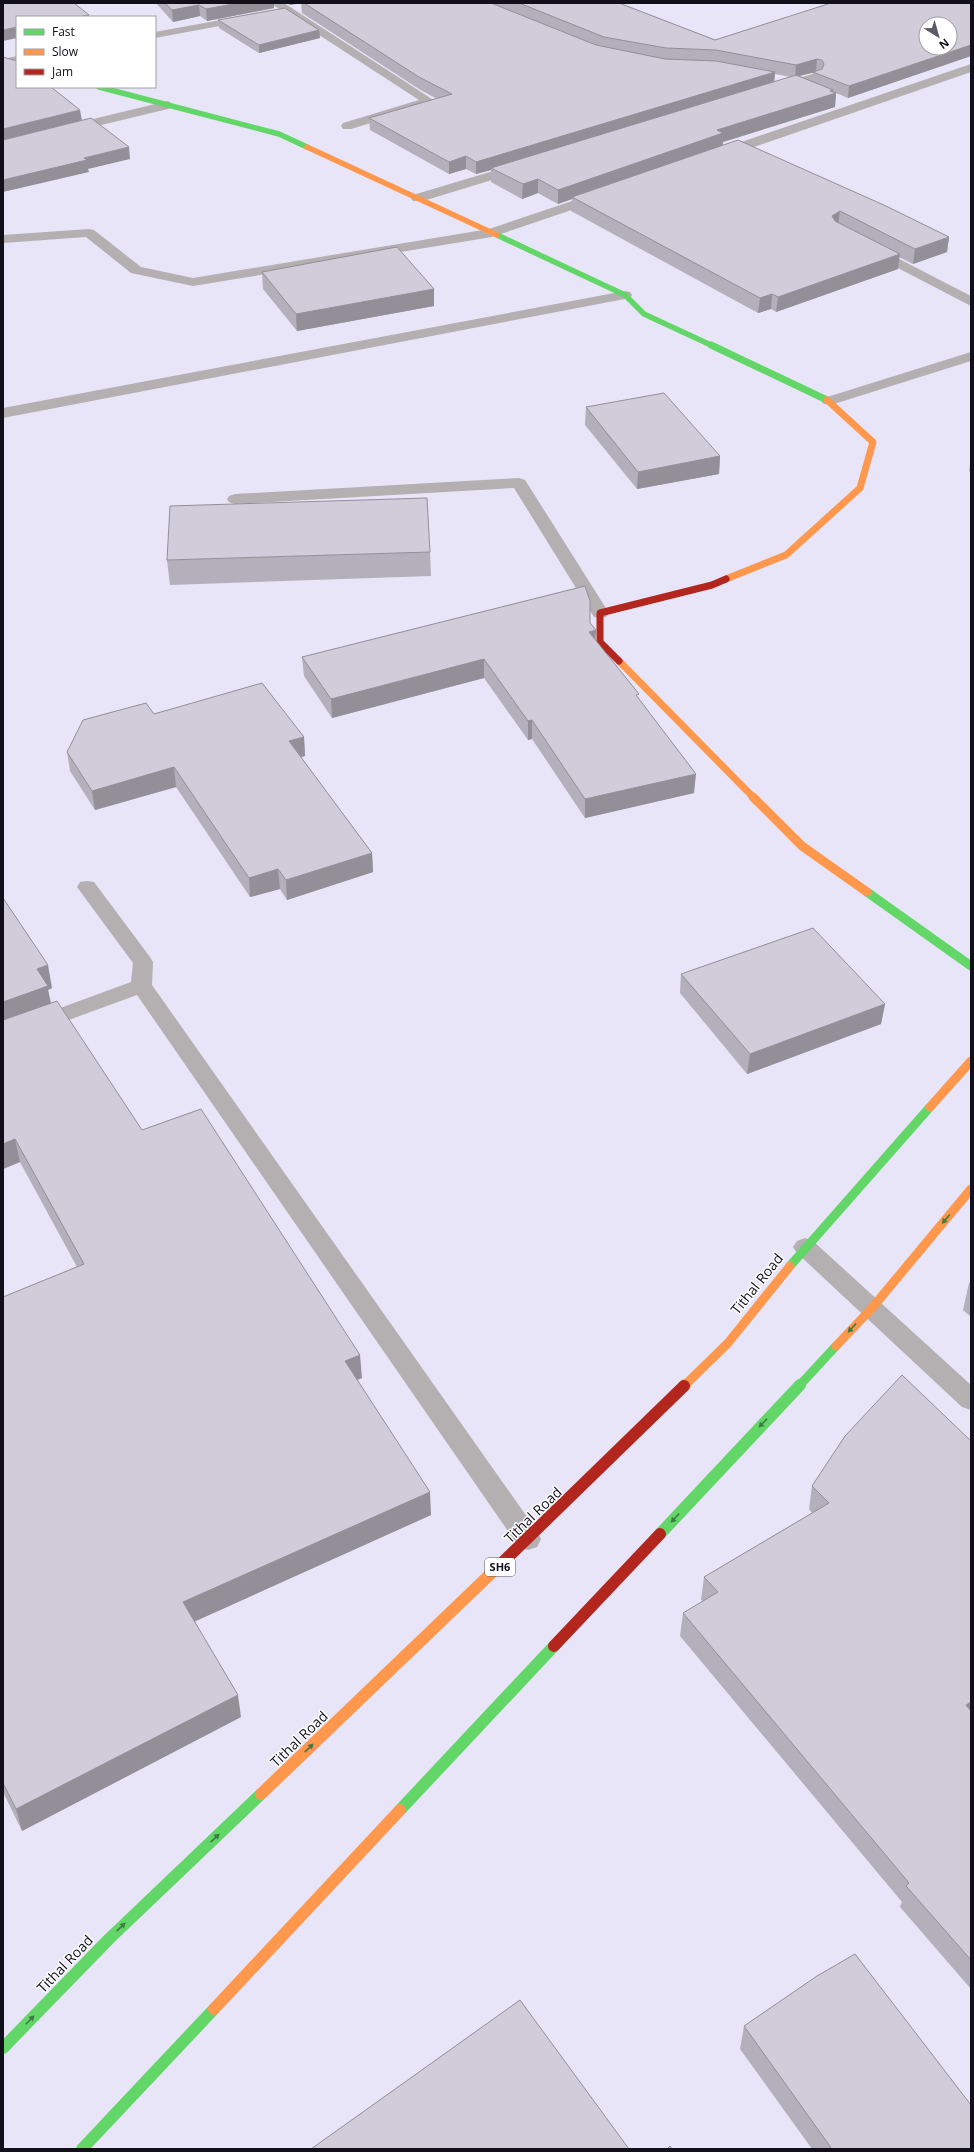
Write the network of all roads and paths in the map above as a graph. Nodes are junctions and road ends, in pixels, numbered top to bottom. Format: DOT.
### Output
graph roads {
  1 [pos="275,8"];
  2 [pos="306,8"];
  3 [pos="290,11"];
  4 [pos="260,16"];
  5 [pos="156,35"];
  6 [pos="16,60"];
  7 [pos="3,62"];
  8 [pos="16,66"];
  9 [pos="971,68"];
  10 [pos="816,76"];
  11 [pos="773,79"];
  12 [pos="795,83"];
  13 [pos="103,88"];
  14 [pos="816,91"];
  15 [pos="765,92"];
  16 [pos="836,99"];
  17 [pos="168,105"];
  18 [pos="856,107"];
  19 [pos="347,126"];
  20 [pos="56,133"];
  21 [pos="708,159"];
  22 [pos="531,164"];
  23 [pos="611,192"];
  24 [pos="418,198"];
  25 [pos="492,233"];
  26 [pos="3,239"];
  27 [pos="860,242"];
  28 [pos="625,295"];
  29 [pos="971,302"];
  30 [pos="971,356"];
  31 [pos="829,401"];
  32 [pos="3,413"];
  33 [pos="235,499"];
  34 [pos="600,613"];
  35 [pos="87,887"];
  36 [pos="971,966"];
  37 [pos="140,986"];
  38 [pos="3,1037"];
  39 [pos="971,1061"];
  40 [pos="971,1189"];
  41 [pos="805,1247"];
  42 [pos="872,1308"];
  43 [pos="971,1400"];
  44 [pos="528,1539"];
  45 [pos="3,2048"];
  46 [pos="82,2149"];
  1 -- 3 [label="street"];
  2 -- 3 [label="street"];
  3 -- 19 [label="street"];
  4 -- 5 [label="street"];
  6 -- 7 [label="street"];
  7 -- 8 [label="street"];
  9 -- 18 [label="street"];
  10 -- 12 [label="street"];
  11 -- 12 [label="street"];
  12 -- 14 [label="street"];
  12 -- 15 [label="street"];
  13 -- 17 [label="street"];
  16 -- 18 [label="street"];
  17 -- 20 [label="street"];
  17 -- 24 [label="street"];
  18 -- 21 [label="street"];
  22 -- 24 [label="street"];
  23 -- 25 [label="street"];
  24 -- 25 [label="street"];
  25 -- 26 [label="street"];
  25 -- 28 [label="street"];
  27 -- 29 [label="street"];
  28 -- 31 [label="street"];
  28 -- 32 [label="street"];
  30 -- 31 [label="street"];
  31 -- 34 [label="street"];
  33 -- 34 [label="street"];
  34 -- 36 [label="street"];
  35 -- 37 [label="street"];
  37 -- 38 [label="street"];
  37 -- 44 [label="street"];
  39 -- 41 [label="street, Tithal Road / SH6"];
  40 -- 42 [label="street, one-way"];
  41 -- 42 [label="street"];
  41 -- 44 [label="street, Tithal Road / SH6"];
  42 -- 43 [label="street"];
  42 -- 46 [label="street, one-way"];
  45 -- 44 [label="street, Tithal Road / SH6, one-way"];
}
